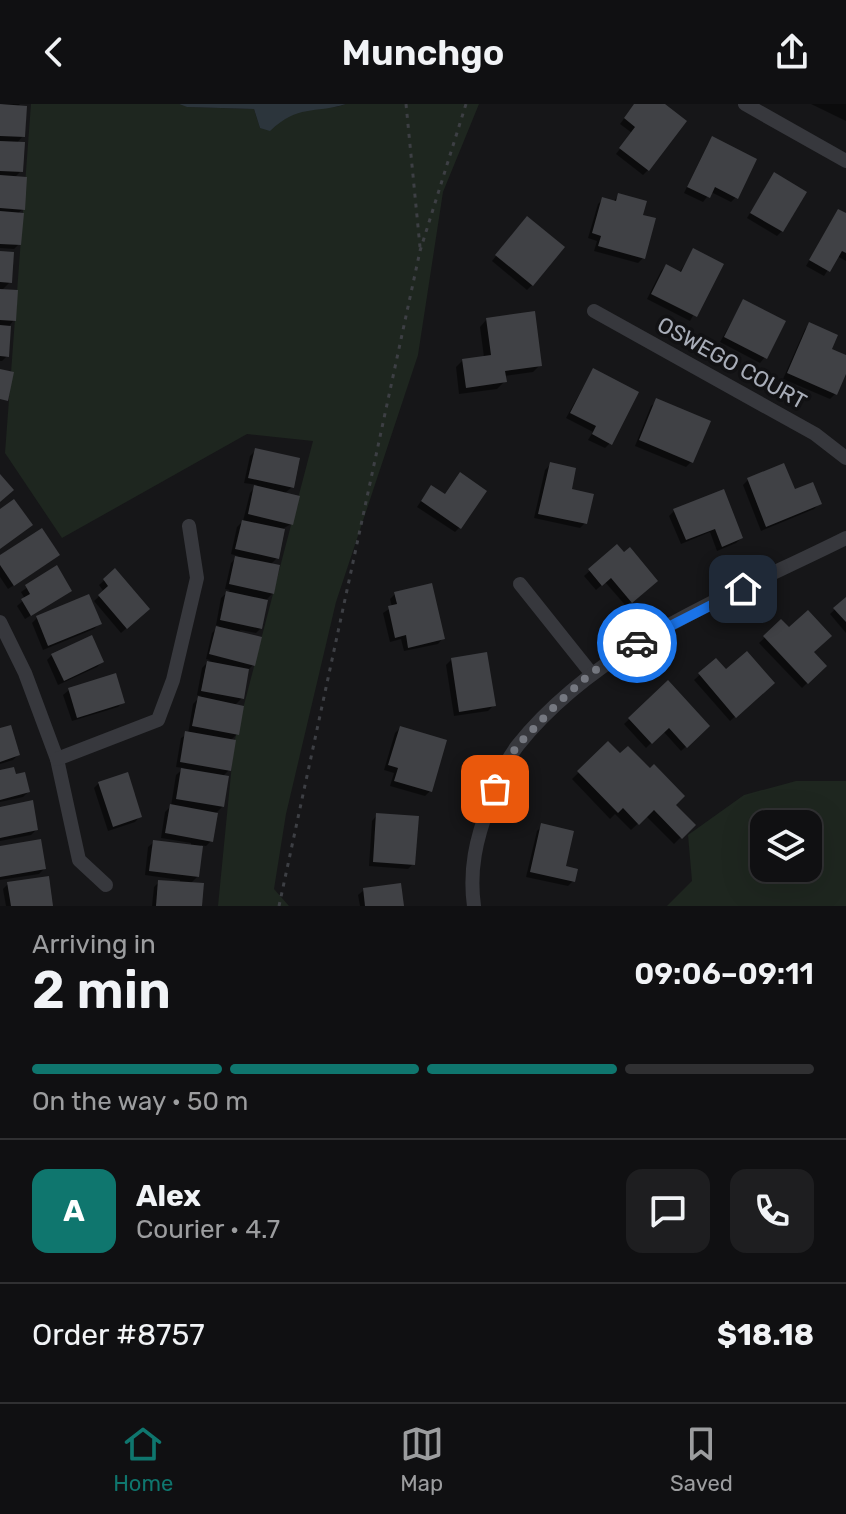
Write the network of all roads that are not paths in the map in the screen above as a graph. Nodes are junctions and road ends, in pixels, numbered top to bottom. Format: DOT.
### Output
graph roads {
  1 [pos="745,104"];
  2 [pos="846,161"];
  3 [pos="594,311"];
  4 [pos="846,458"];
  5 [pos="189,526"];
  6 [pos="846,538"];
  7 [pos="520,584"];
  8 [pos="0,622"];
  9 [pos="591,673"];
  10 [pos="57,759"];
  11 [pos="106,885"];
  12 [pos="474,906"];
  1 -- 2 [label="street"];
  3 -- 4 [label="street, OSWEGO COURT"];
  5 -- 10 [label="street"];
  6 -- 9 [label="street"];
  7 -- 9 [label="street"];
  8 -- 10 [label="street"];
  9 -- 12 [label="street"];
  10 -- 11 [label="street"];
}
